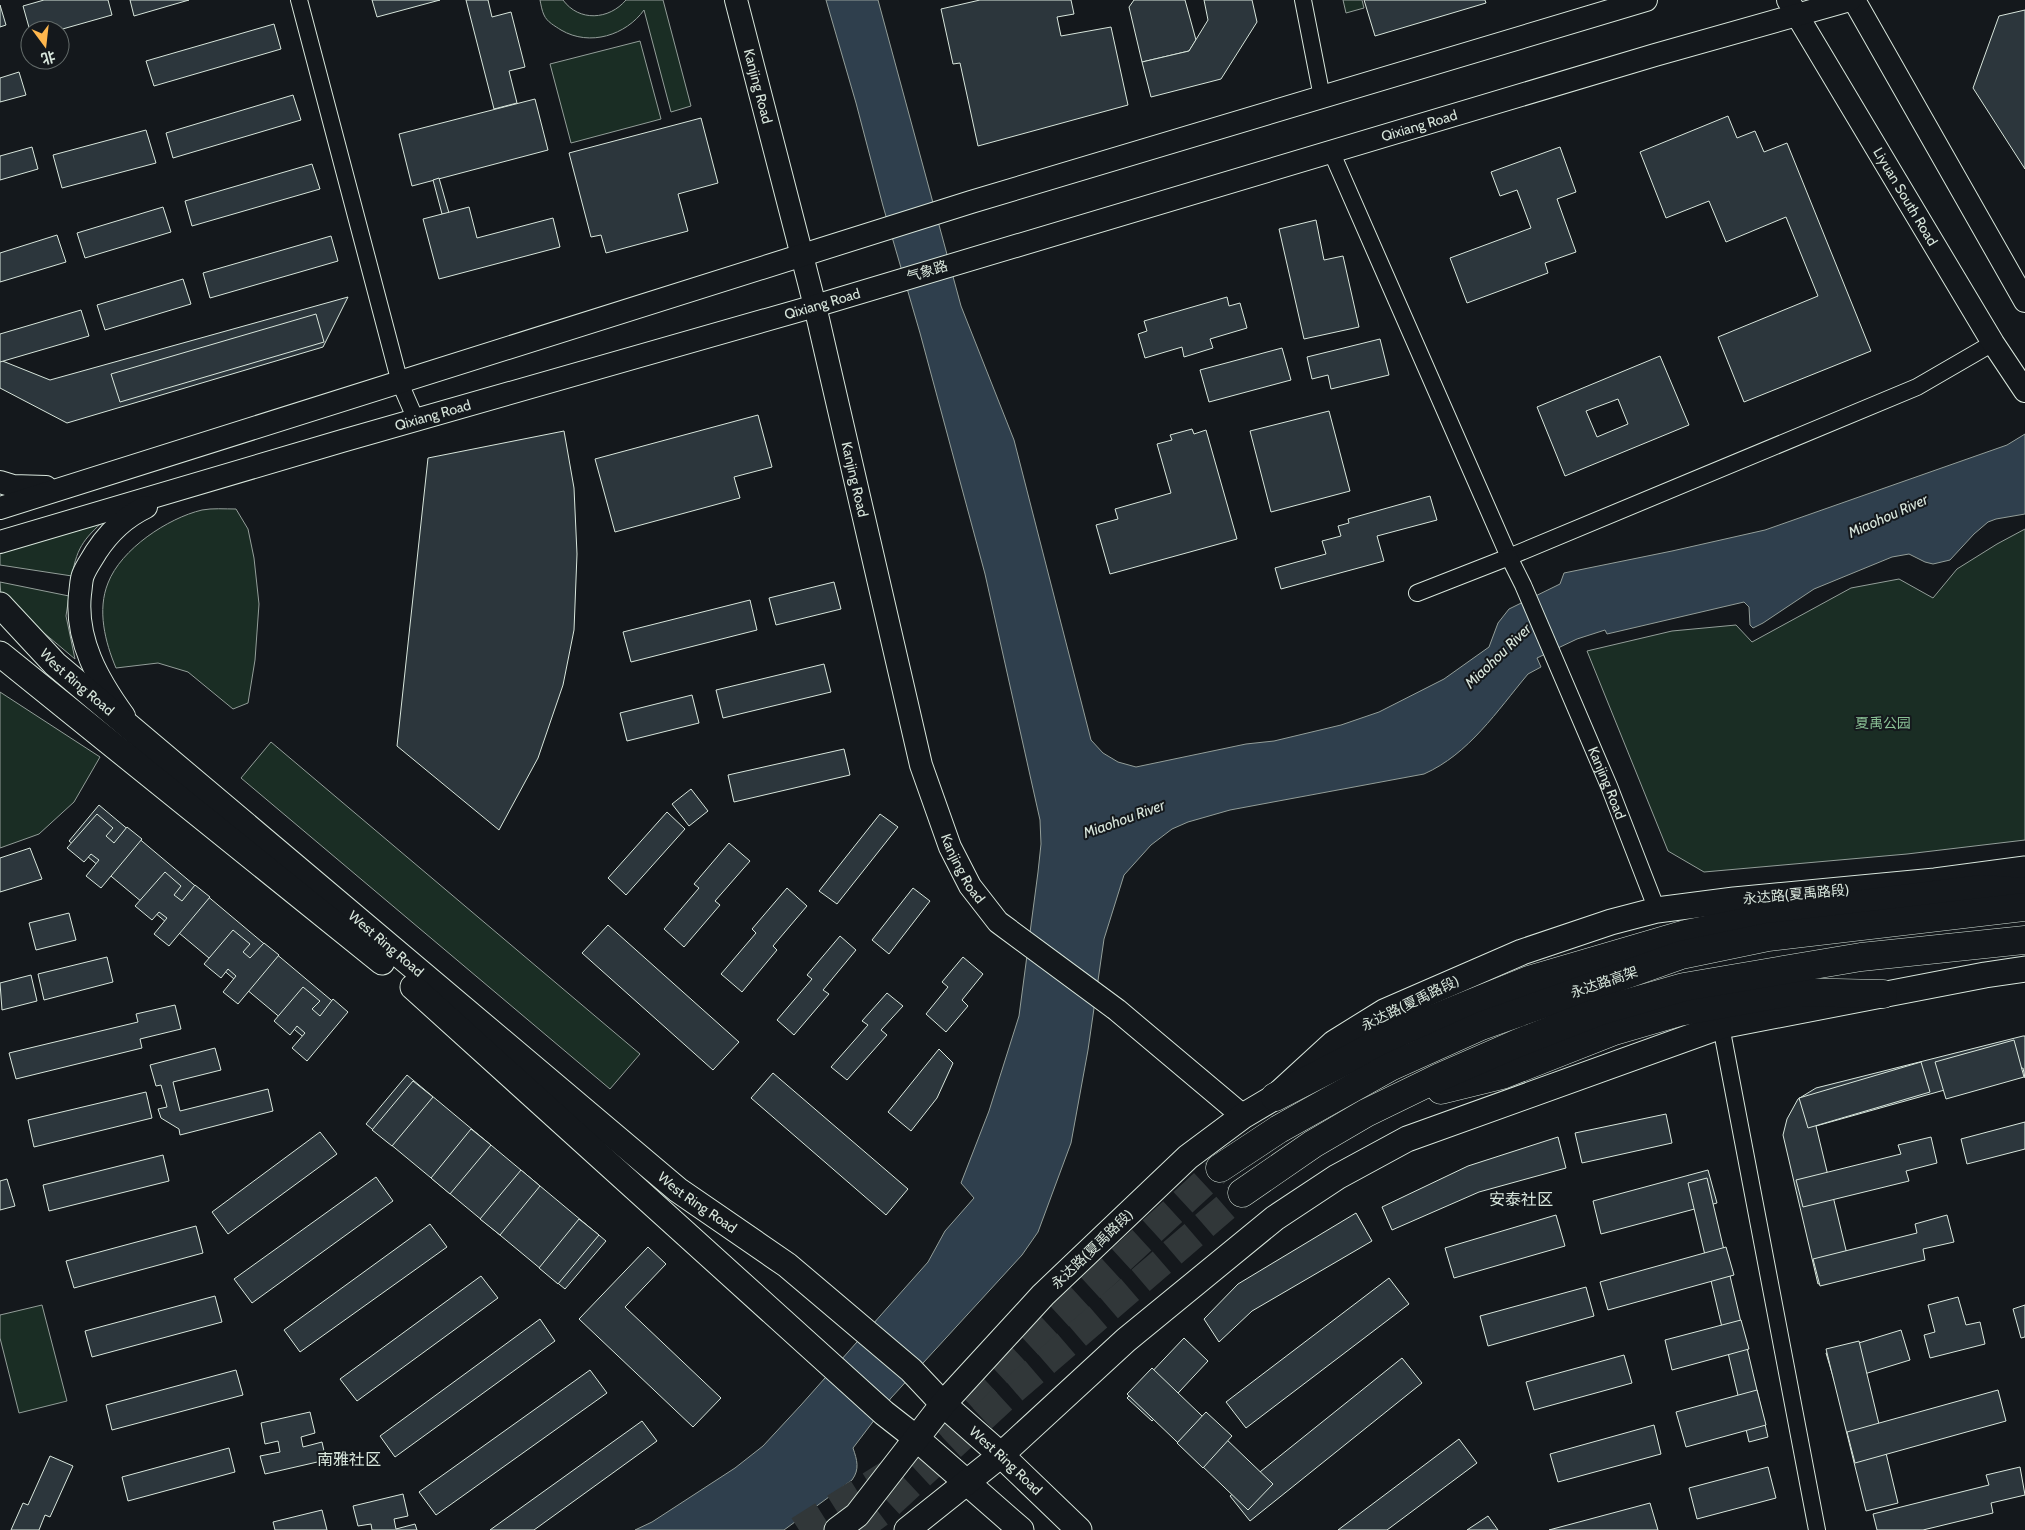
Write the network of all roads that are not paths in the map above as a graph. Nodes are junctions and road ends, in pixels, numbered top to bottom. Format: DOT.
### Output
graph roads {
  1 [pos="299,0"];
  2 [pos="736,0"];
  3 [pos="1303,0"];
  4 [pos="1646,0"];
  5 [pos="1850,0"];
  6 [pos="1854,0"];
  7 [pos="1792,7"];
  8 [pos="1322,97"];
  9 [pos="1331,151"];
  10 [pos="987,253"];
  11 [pos="802,255"];
  12 [pos="868,290"];
  13 [pos="2025,301"];
  14 [pos="815,306"];
  15 [pos="1993,343"];
  16 [pos="400,383"];
  17 [pos="2025,391"];
  18 [pos="416,420"];
  19 [pos="0,482"];
  20 [pos="185,487"];
  21 [pos="59,488"];
  22 [pos="0,508"];
  23 [pos="0,542"];
  24 [pos="1509,557"];
  25 [pos="1417,593"];
  26 [pos="0,605"];
  27 [pos="0,654"];
  28 [pos="133,729"];
  29 [pos="2025,869"];
  30 [pos="2025,892"];
  31 [pos="1985,901"];
  32 [pos="2025,908"];
  33 [pos="1657,910"];
  34 [pos="2025,940"];
  35 [pos="2025,969"];
  36 [pos="1984,975"];
  37 [pos="2025,977"];
  38 [pos="1883,994"];
  39 [pos="1721,1026"];
  40 [pos="1274,1097"];
  41 [pos="1366,1112"];
  42 [pos="1243,1116"];
  43 [pos="1220,1168"];
  44 [pos="1242,1193"];
  45 [pos="943,1404"];
  46 [pos="916,1438"];
  47 [pos="1002,1455"];
  48 [pos="967,1483"];
  49 [pos="837,1530"];
  50 [pos="907,1530"];
  51 [pos="1021,1530"];
  52 [pos="1079,1530"];
  53 [pos="1817,1530"];
  1 -- 16 [label="street"];
  2 -- 11 [label="street, Kanjing Road"];
  3 -- 8 [label="street"];
  4 -- 8 [label="street"];
  5 -- 7 [label="street, Qixiang Road"];
  6 -- 13 [label="street"];
  7 -- 9 [label="street, Qixiang Road"];
  7 -- 15 [label="street, Liyuan South Road"];
  8 -- 11 [label="street"];
  9 -- 10 [label="street, Qixiang Road"];
  9 -- 24 [label="street, Kanjing Road"];
  10 -- 12 [label="street, 气象路"];
  11 -- 14 [label="street, Kanjing Road"];
  11 -- 16 [label="street"];
  12 -- 14 [label="street, Qixiang Road"];
  14 -- 18 [label="street, Qixiang Road"];
  14 -- 42 [label="street, Kanjing Road"];
  15 -- 17 [label="street, Liyuan South Road"];
  15 -- 24 [label="street"];
  16 -- 18 [label="street"];
  16 -- 21 [label="street"];
  18 -- 20 [label="street, Qixiang Road"];
  19 -- 21 [label="street"];
  20 -- 23 [label="street, Qixiang Road"];
  20 -- 28 [label="street"];
  21 -- 22 [label="street"];
  24 -- 25 [label="street"];
  24 -- 33 [label="street, Kanjing Road"];
  26 -- 28 [label="main road, West Ring Road"];
  27 -- 46 [label="main road, West Ring Road"];
  28 -- 45 [label="main road, West Ring Road"];
  29 -- 33 [label="main road, 永达路(夏禹路段)"];
  30 -- 31 [label="highway"];
  31 -- 32 [label="highway, 永达路高架"];
  31 -- 40 [label="highway"];
  31 -- 43 [label="highway, 永达路高架"];
  33 -- 40 [label="main road, 永达路(夏禹路段)"];
  34 -- 41 [label="highway, 永达路高架"];
  35 -- 36 [label="main road"];
  36 -- 37 [label="main road"];
  36 -- 38 [label="main road"];
  38 -- 39 [label="main road"];
  38 -- 41 [label="highway"];
  39 -- 47 [label="main road"];
  39 -- 53 [label="street"];
  40 -- 42 [label="main road, 永达路(夏禹路段)"];
  41 -- 44 [label="highway, 永达路高架"];
  42 -- 45 [label="main road, 永达路(夏禹路段)"];
  45 -- 46 [label="main road, 永达路(夏禹路段)"];
  45 -- 47 [label="main road, West Ring Road"];
  46 -- 48 [label="main road"];
  46 -- 49 [label="main road, 永达路(夏禹路段)"];
  47 -- 48 [label="main road"];
  47 -- 52 [label="main road, West Ring Road"];
  48 -- 50 [label="main road"];
  48 -- 51 [label="main road"];
}
